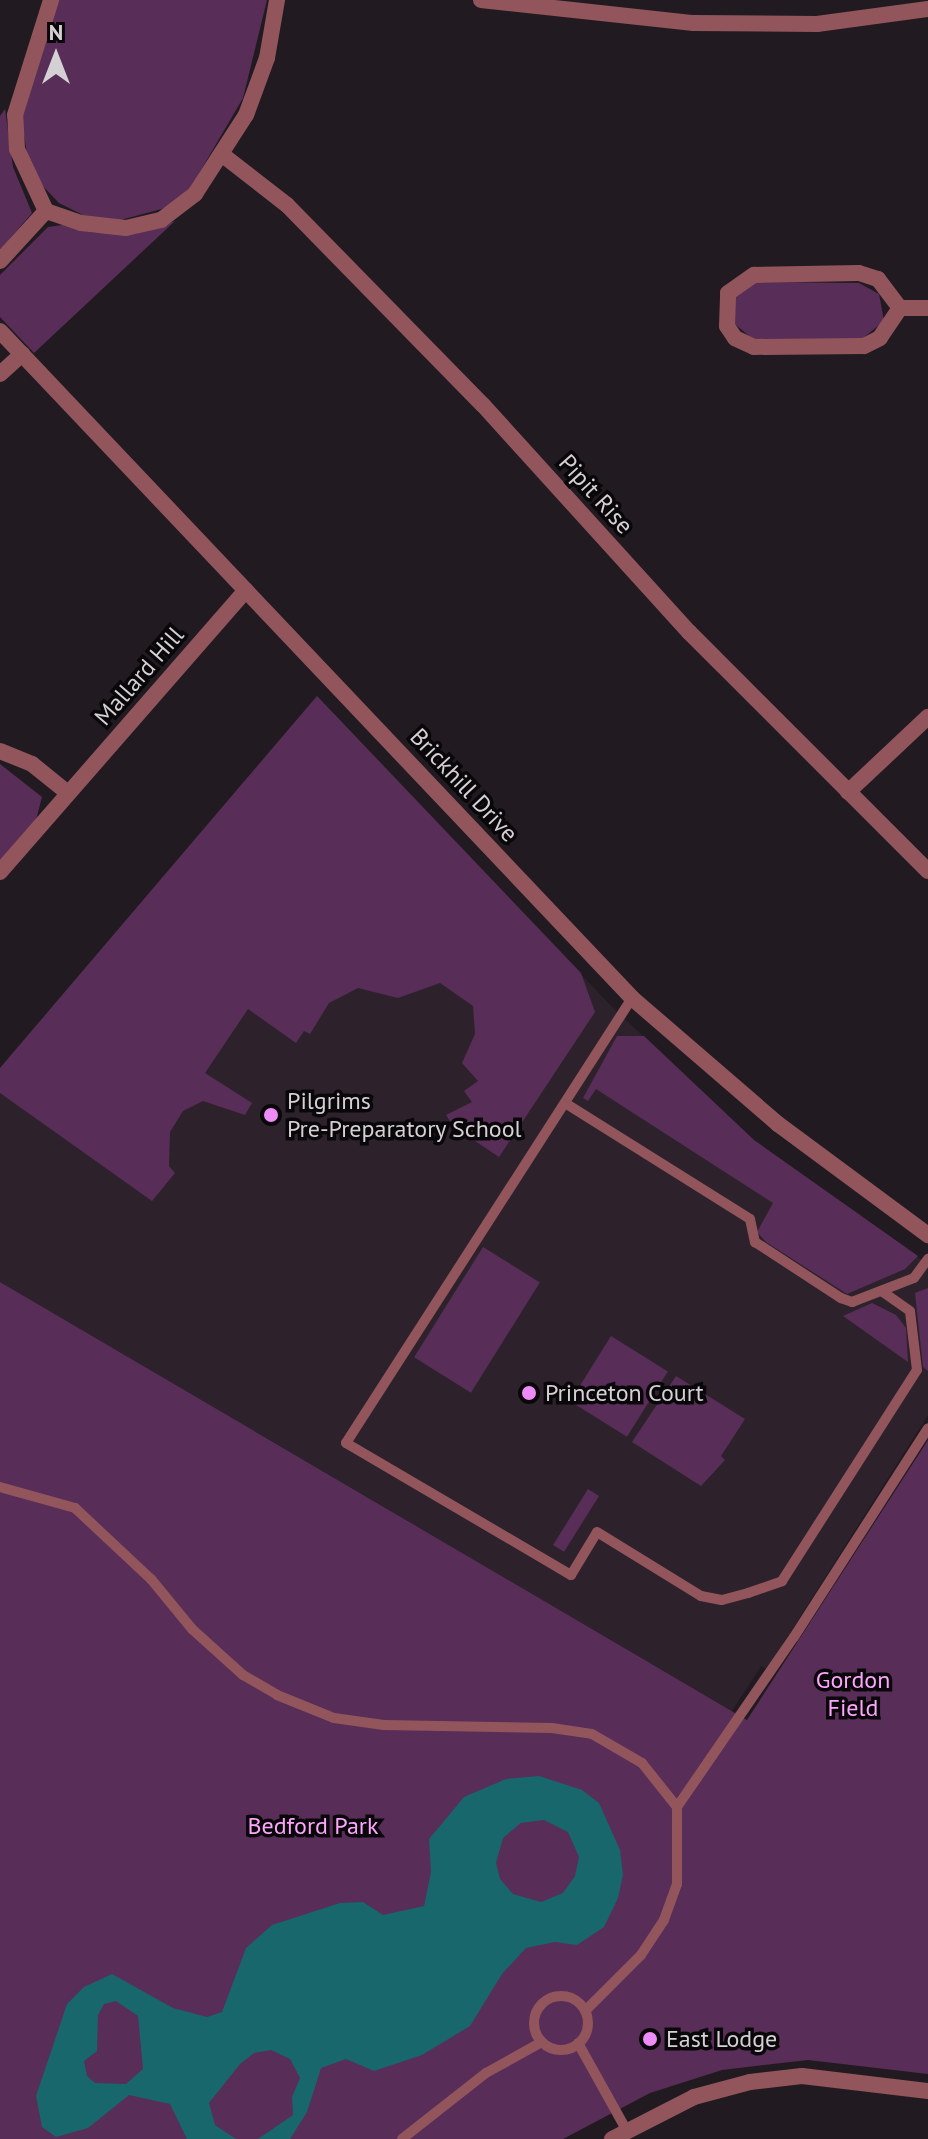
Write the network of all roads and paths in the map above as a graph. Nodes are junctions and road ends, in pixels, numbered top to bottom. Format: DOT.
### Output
graph roads {
  1 [pos="51,0"];
  2 [pos="277,0"];
  3 [pos="481,0"];
  4 [pos="928,9"];
  5 [pos="224,156"];
  6 [pos="46,211"];
  7 [pos="0,261"];
  8 [pos="900,308"];
  9 [pos="928,308"];
  10 [pos="0,331"];
  11 [pos="22,354"];
  12 [pos="0,374"];
  13 [pos="246,590"];
  14 [pos="928,717"];
  15 [pos="0,751"];
  16 [pos="848,792"];
  17 [pos="68,793"];
  18 [pos="928,871"];
  19 [pos="0,872"];
  20 [pos="632,998"];
  21 [pos="565,1103"];
  22 [pos="928,1235"];
  23 [pos="928,1259"];
  24 [pos="881,1291"];
  25 [pos="928,1428"];
  26 [pos="0,1487"];
  27 [pos="677,1807"];
  28 [pos="585,2011"];
  29 [pos="542,2042"];
  30 [pos="578,2043"];
  31 [pos="928,2091"];
  32 [pos="619,2135"];
  33 [pos="402,2139"];
  1 -- 6 [label="street"];
  2 -- 5 [label="street"];
  3 -- 4 [label="street"];
  5 -- 6 [label="street"];
  5 -- 16 [label="street, Pipit Rise"];
  6 -- 7 [label="street"];
  8 -- 8 [label="street"];
  8 -- 9 [label="street"];
  10 -- 11 [label="street, Brickhill Drive"];
  11 -- 12 [label="street"];
  11 -- 13 [label="street, Brickhill Drive"];
  13 -- 17 [label="street, Mallard Hill"];
  13 -- 20 [label="street, Brickhill Drive"];
  14 -- 16 [label="street"];
  15 -- 17 [label="street"];
  16 -- 18 [label="street, Pipit Rise"];
  17 -- 19 [label="street, Mallard Hill"];
  20 -- 21 [label="lane"];
  20 -- 22 [label="street, Brickhill Drive"];
  21 -- 24 [label="lane"];
  21 -- 24 [label="lane"];
  23 -- 24 [label="lane"];
  25 -- 27 [label="lane"];
  26 -- 27 [label="lane"];
  27 -- 28 [label="lane"];
  28 -- 29 [label="lane"];
  28 -- 30 [label="lane"];
  29 -- 30 [label="lane"];
  29 -- 33 [label="lane"];
  30 -- 32 [label="lane"];
  31 -- 32 [label="street"];
}
